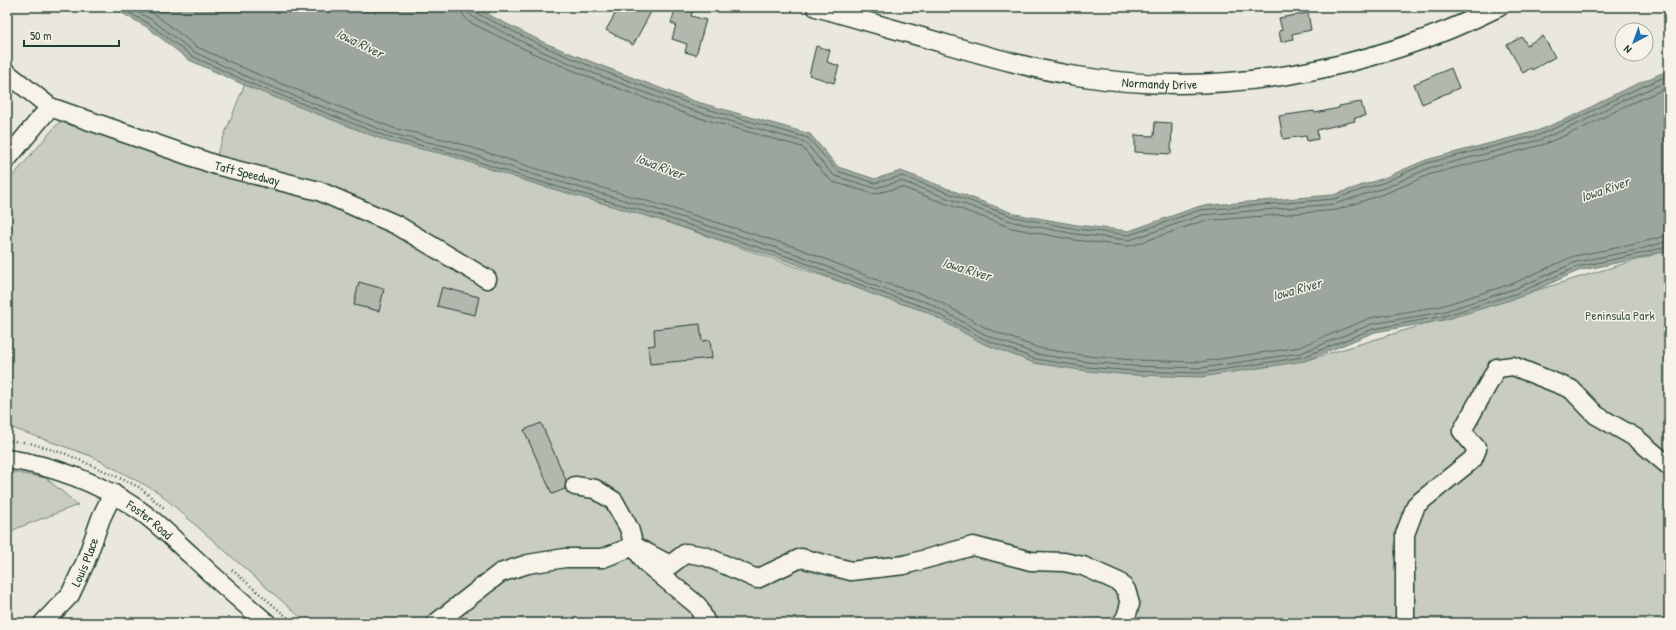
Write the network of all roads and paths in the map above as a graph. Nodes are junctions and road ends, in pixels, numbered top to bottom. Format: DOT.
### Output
graph roads {
  1 [pos="816,7"];
  2 [pos="1500,7"];
  3 [pos="7,73"];
  4 [pos="50,107"];
  5 [pos="7,159"];
  6 [pos="487,279"];
  7 [pos="7,458"];
  8 [pos="1669,466"];
  9 [pos="576,486"];
  10 [pos="113,493"];
  11 [pos="634,546"];
  12 [pos="43,623"];
  13 [pos="267,623"];
  14 [pos="436,623"];
  15 [pos="706,623"];
  16 [pos="1122,623"];
  17 [pos="1405,623"];
  1 -- 2 [label="street, Normandy Drive"];
  3 -- 4 [label="street, Taft Speedway"];
  4 -- 5 [label="street"];
  4 -- 6 [label="street, Taft Speedway"];
  7 -- 10 [label="street, Foster Road"];
  8 -- 17 [label="street"];
  9 -- 11 [label="street"];
  10 -- 12 [label="street, Louis Place"];
  10 -- 13 [label="street, Foster Road"];
  11 -- 14 [label="street"];
  11 -- 15 [label="street"];
  11 -- 16 [label="street"];
}
